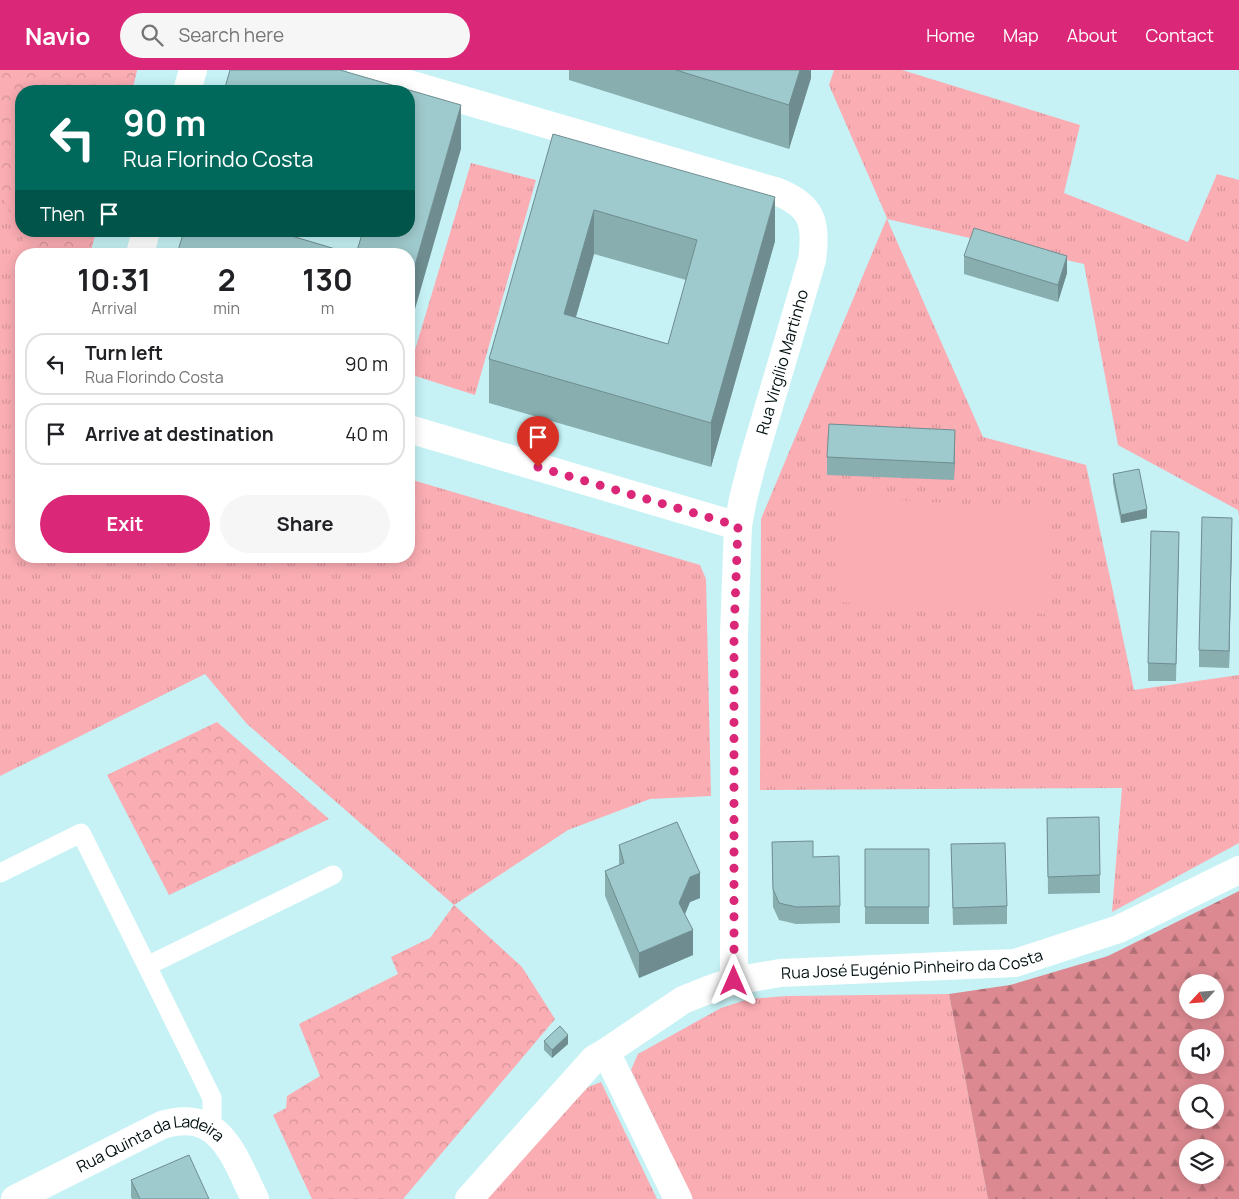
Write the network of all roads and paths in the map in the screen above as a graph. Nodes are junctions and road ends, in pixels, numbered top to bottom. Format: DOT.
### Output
graph roads {
  1 [pos="193,70"];
  2 [pos="361,70"];
  3 [pos="189,85"];
  4 [pos="412,85"];
  5 [pos="415,86"];
  6 [pos="415,431"];
  7 [pos="738,526"];
  8 [pos="1239,870"];
  9 [pos="0,873"];
  10 [pos="333,875"];
  11 [pos="147,966"];
  12 [pos="734,981"];
  13 [pos="606,1052"];
  14 [pos="212,1129"];
  15 [pos="15,1199"];
  16 [pos="255,1199"];
  17 [pos="469,1199"];
  18 [pos="678,1199"];
  1 -- 3 [label="street"];
  2 -- 4 [label="street, Rua Virgílio Martinho"];
  5 -- 7 [label="street, Rua Virgílio Martinho"];
  6 -- 7 [label="street"];
  7 -- 12 [label="street, Rua Virgílio Martinho"];
  8 -- 12 [label="street, Rua José Eugénio Pinheiro da Costa"];
  9 -- 11 [label="lane"];
  10 -- 11 [label="lane"];
  11 -- 14 [label="lane"];
  12 -- 13 [label="street, Rua José Eugénio Pinheiro da Costa"];
  13 -- 17 [label="street, Rua José Eugénio Pinheiro da Costa"];
  13 -- 18 [label="street"];
  14 -- 15 [label="street, Rua Quinta da Ladeira"];
  14 -- 16 [label="street, Rua Quinta da Ladeira"];
}
